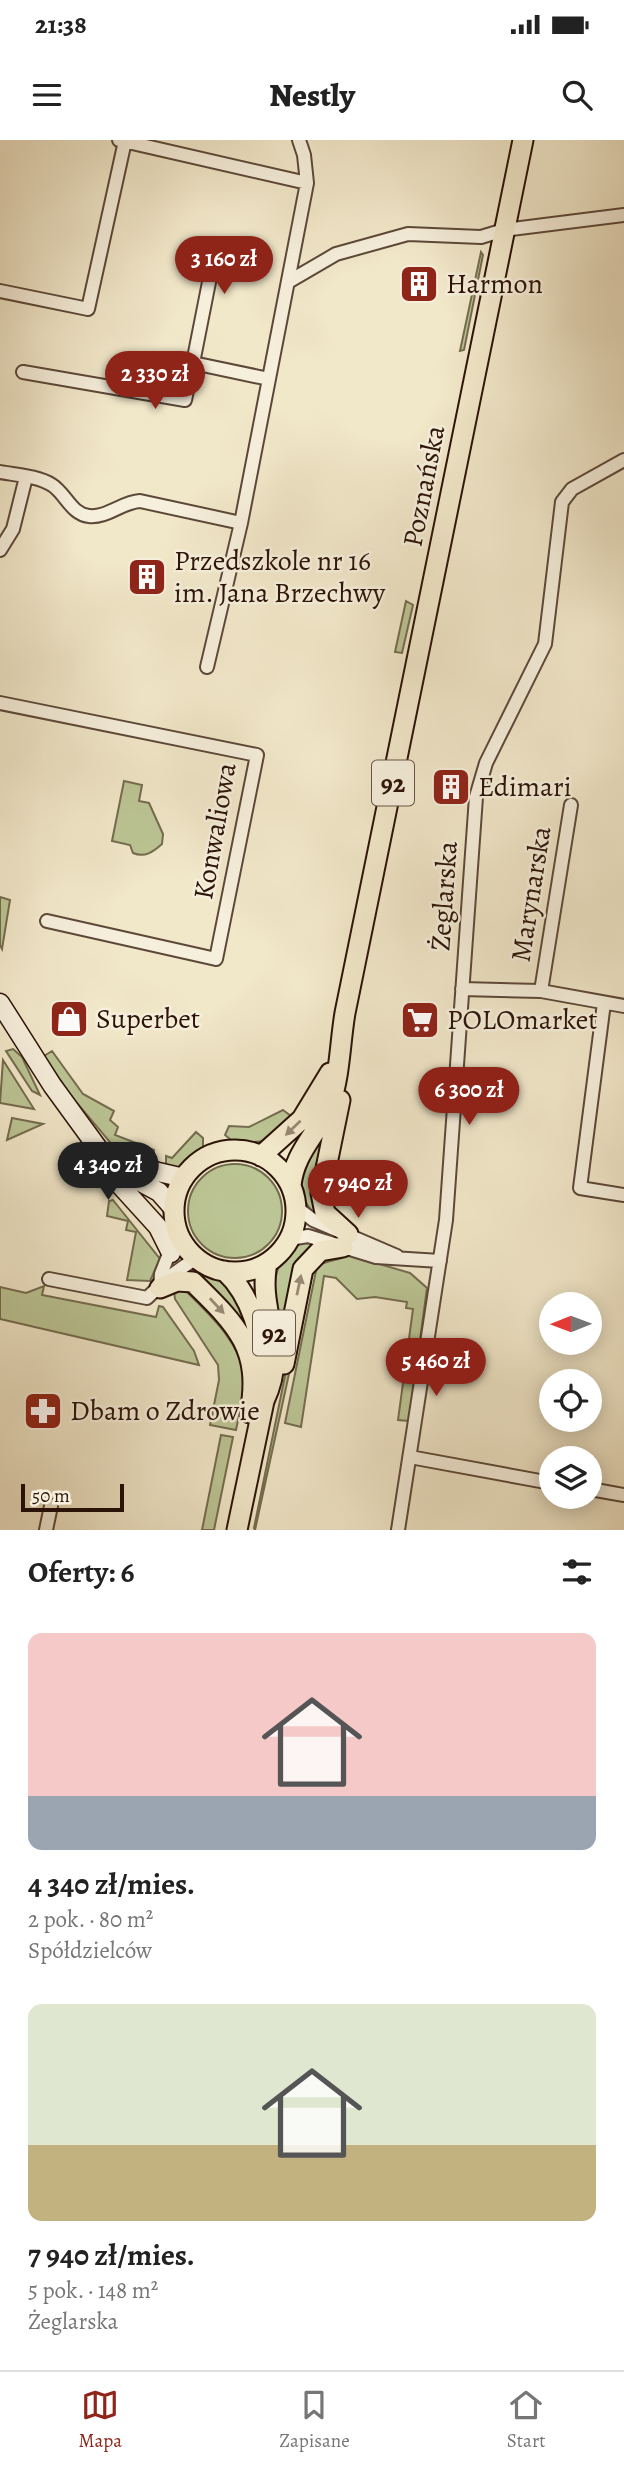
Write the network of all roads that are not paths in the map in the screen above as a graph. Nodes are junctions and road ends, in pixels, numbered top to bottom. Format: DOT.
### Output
graph roads {
  1 [pos="299,140"];
  2 [pos="523,140"];
  3 [pos="122,141"];
  4 [pos="307,183"];
  5 [pos="624,215"];
  6 [pos="504,230"];
  7 [pos="192,263"];
  8 [pos="288,282"];
  9 [pos="0,291"];
  10 [pos="193,363"];
  11 [pos="23,372"];
  12 [pos="269,379"];
  13 [pos="624,460"];
  14 [pos="0,472"];
  15 [pos="26,477"];
  16 [pos="241,523"];
  17 [pos="0,550"];
  18 [pos="207,667"];
  19 [pos="0,703"];
  20 [pos="571,805"];
  21 [pos="47,921"];
  22 [pos="461,989"];
  23 [pos="541,991"];
  24 [pos="0,1003"];
  25 [pos="604,1003"];
  26 [pos="624,1006"];
  27 [pos="339,1050"];
  28 [pos="92,1138"];
  29 [pos="261,1156"];
  30 [pos="184,1178"];
  31 [pos="291,1186"];
  32 [pos="624,1195"];
  33 [pos="296,1207"];
  34 [pos="174,1209"];
  35 [pos="178,1231"];
  36 [pos="289,1239"];
  37 [pos="346,1240"];
  38 [pos="171,1253"];
  39 [pos="196,1258"];
  40 [pos="440,1261"];
  41 [pos="268,1263"];
  42 [pos="225,1271"];
  43 [pos="49,1279"];
  44 [pos="160,1288"];
  45 [pos="264,1401"];
  46 [pos="410,1457"];
  47 [pos="251,1467"];
  48 [pos="539,1481"];
  49 [pos="602,1491"];
  50 [pos="624,1495"];
  51 [pos="51,1506"];
  52 [pos="46,1530"];
  53 [pos="237,1530"];
  54 [pos="398,1530"];
  1 -- 4 [label="street"];
  2 -- 6 [label="main road, Poznańska / 92"];
  3 -- 4 [label="street"];
  3 -- 9 [label="street"];
  4 -- 8 [label="street"];
  5 -- 6 [label="street"];
  6 -- 8 [label="street"];
  6 -- 27 [label="main road, Poznańska / 92"];
  7 -- 10 [label="street"];
  8 -- 12 [label="street"];
  10 -- 11 [label="street"];
  10 -- 12 [label="street"];
  12 -- 16 [label="street"];
  13 -- 22 [label="street, Żeglarska"];
  14 -- 15 [label="street"];
  15 -- 16 [label="street"];
  15 -- 17 [label="street"];
  16 -- 18 [label="street"];
  19 -- 21 [label="street, Konwaliowa"];
  20 -- 23 [label="street, Marynarska"];
  22 -- 23 [label="street"];
  22 -- 40 [label="street, Żeglarska"];
  23 -- 25 [label="street"];
  24 -- 28 [label="street"];
  25 -- 26 [label="street"];
  25 -- 32 [label="street"];
  27 -- 29 [label="main road, Poznańska / 92, one-way"];
  27 -- 31 [label="main road, Poznańska / 92"];
  27 -- 37 [label="main road"];
  28 -- 30 [label="street"];
  28 -- 34 [label="street"];
  28 -- 38 [label="street"];
  29 -- 30 [label="main road"];
  29 -- 31 [label="main road, 92"];
  30 -- 34 [label="main road"];
  31 -- 33 [label="main road, 92"];
  33 -- 36 [label="main road, 92"];
  33 -- 37 [label="street"];
  34 -- 35 [label="main road"];
  35 -- 38 [label="street"];
  35 -- 39 [label="main road"];
  36 -- 37 [label="street"];
  36 -- 41 [label="main road, 92"];
  37 -- 40 [label="street"];
  47 -- 37 [label="main road, one-way"];
  38 -- 44 [label="street"];
  39 -- 42 [label="main road, 92"];
  39 -- 44 [label="street"];
  40 -- 46 [label="street, Żeglarska"];
  41 -- 42 [label="main road, 92"];
  41 -- 45 [label="main road, 92"];
  42 -- 45 [label="main road, 92"];
  43 -- 44 [label="street"];
  44 -- 47 [label="main road, one-way"];
  45 -- 47 [label="main road, 92"];
  46 -- 48 [label="street"];
  46 -- 54 [label="street, Żeglarska"];
  47 -- 53 [label="main road, 92"];
  49 -- 50 [label="street"];
  51 -- 52 [label="street"];
}
